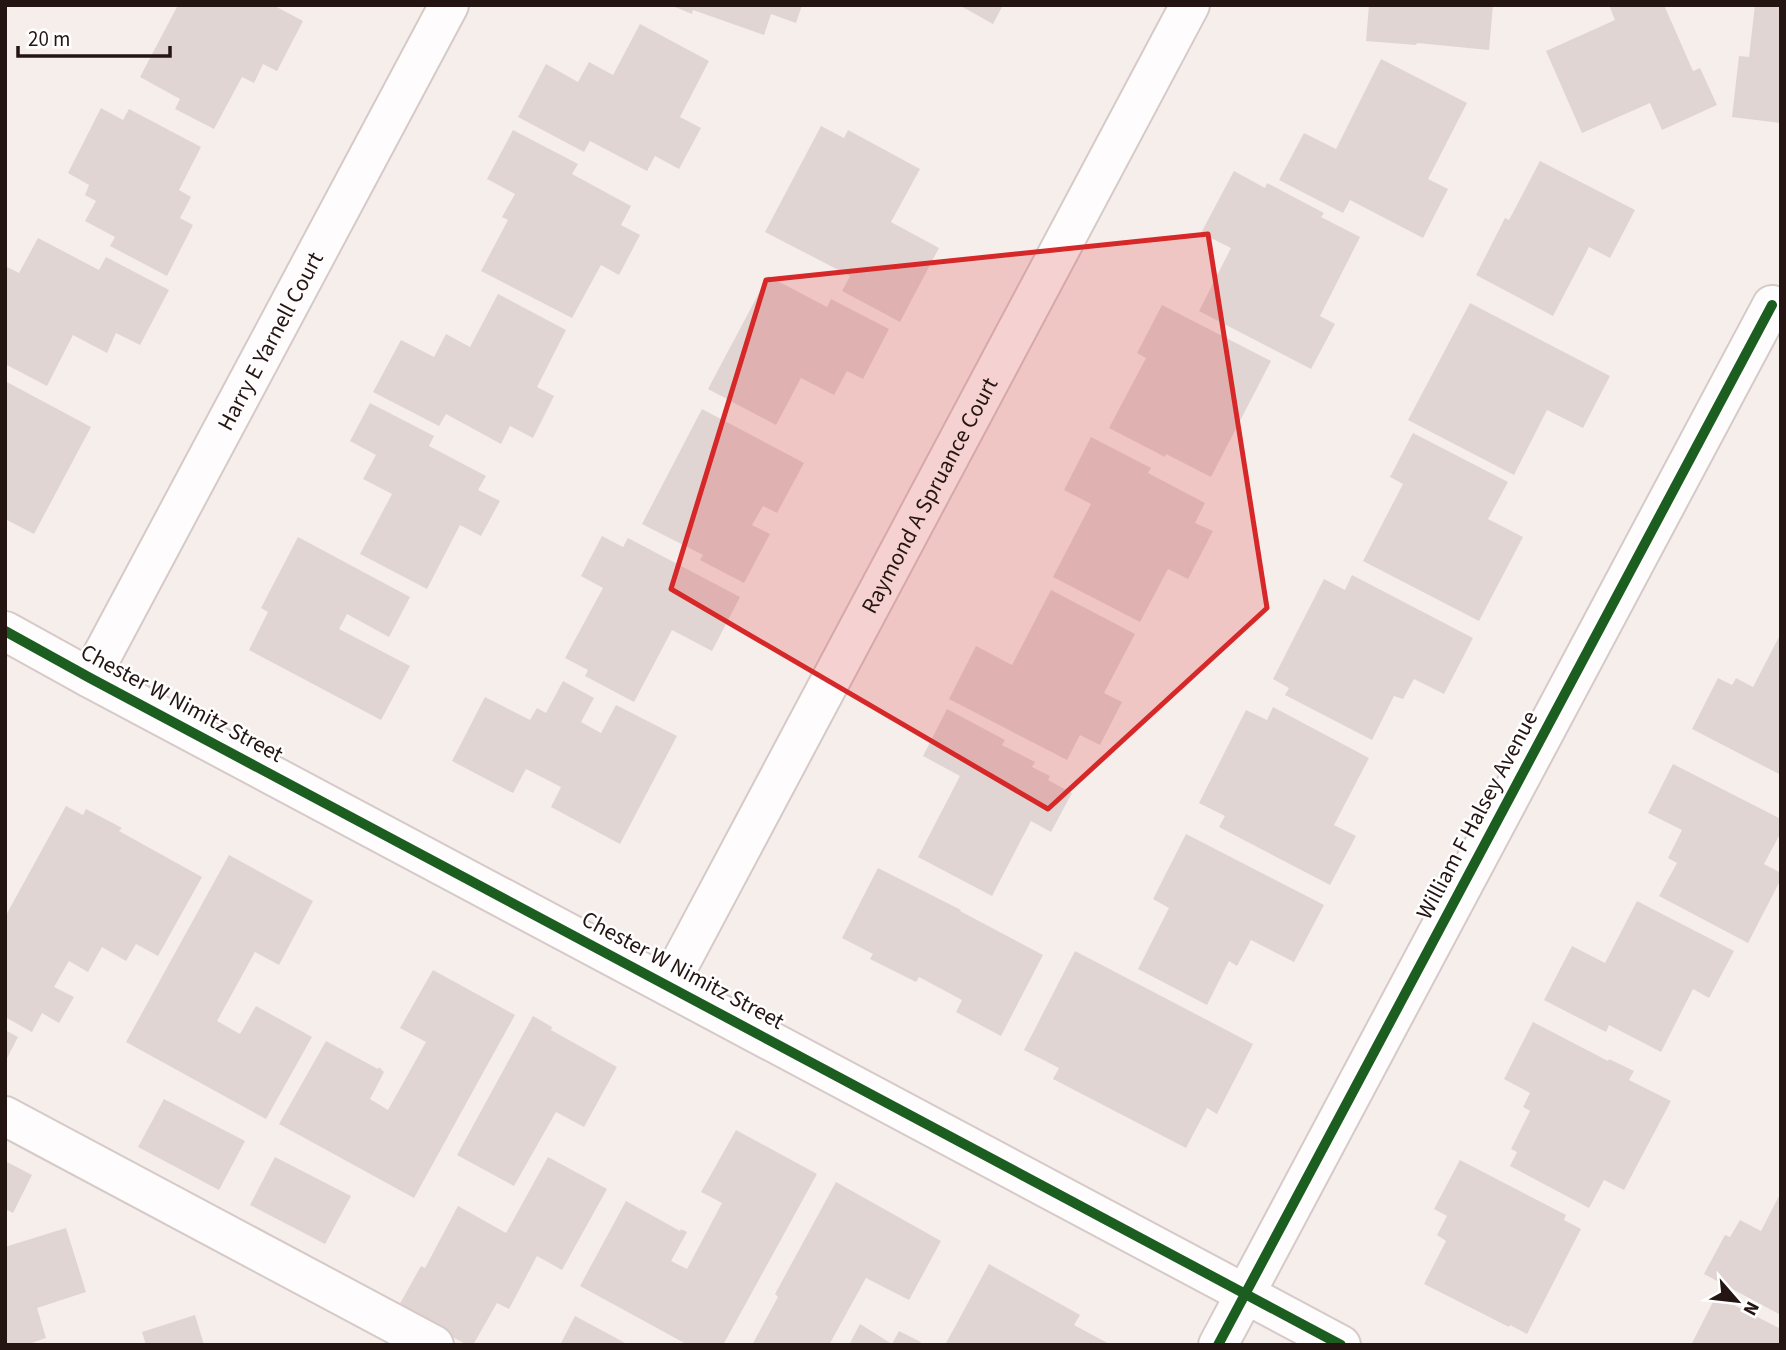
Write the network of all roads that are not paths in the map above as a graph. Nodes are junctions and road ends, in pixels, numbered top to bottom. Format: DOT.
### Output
graph roads {
  1 [pos="449,5"];
  2 [pos="1190,5"];
  3 [pos="1772,305"];
  4 [pos="5,631"];
  5 [pos="90,678"];
  6 [pos="668,986"];
  7 [pos="5,1116"];
  8 [pos="1245,1294"];
  9 [pos="434,1345"];
  10 [pos="1218,1345"];
  11 [pos="1342,1345"];
  1 -- 5 [label="street, Harry E Yarnell Court"];
  2 -- 6 [label="street, Raymond A Spruance Court"];
  3 -- 8 [label="street, William F Halsey Avenue"];
  4 -- 5 [label="street, Chester W Nimitz Street"];
  5 -- 6 [label="street, Chester W Nimitz Street"];
  6 -- 8 [label="street, Chester W Nimitz Street"];
  7 -- 9 [label="street"];
  8 -- 10 [label="street, William F Halsey Avenue"];
  8 -- 11 [label="street, Chester W Nimitz Street"];
}
